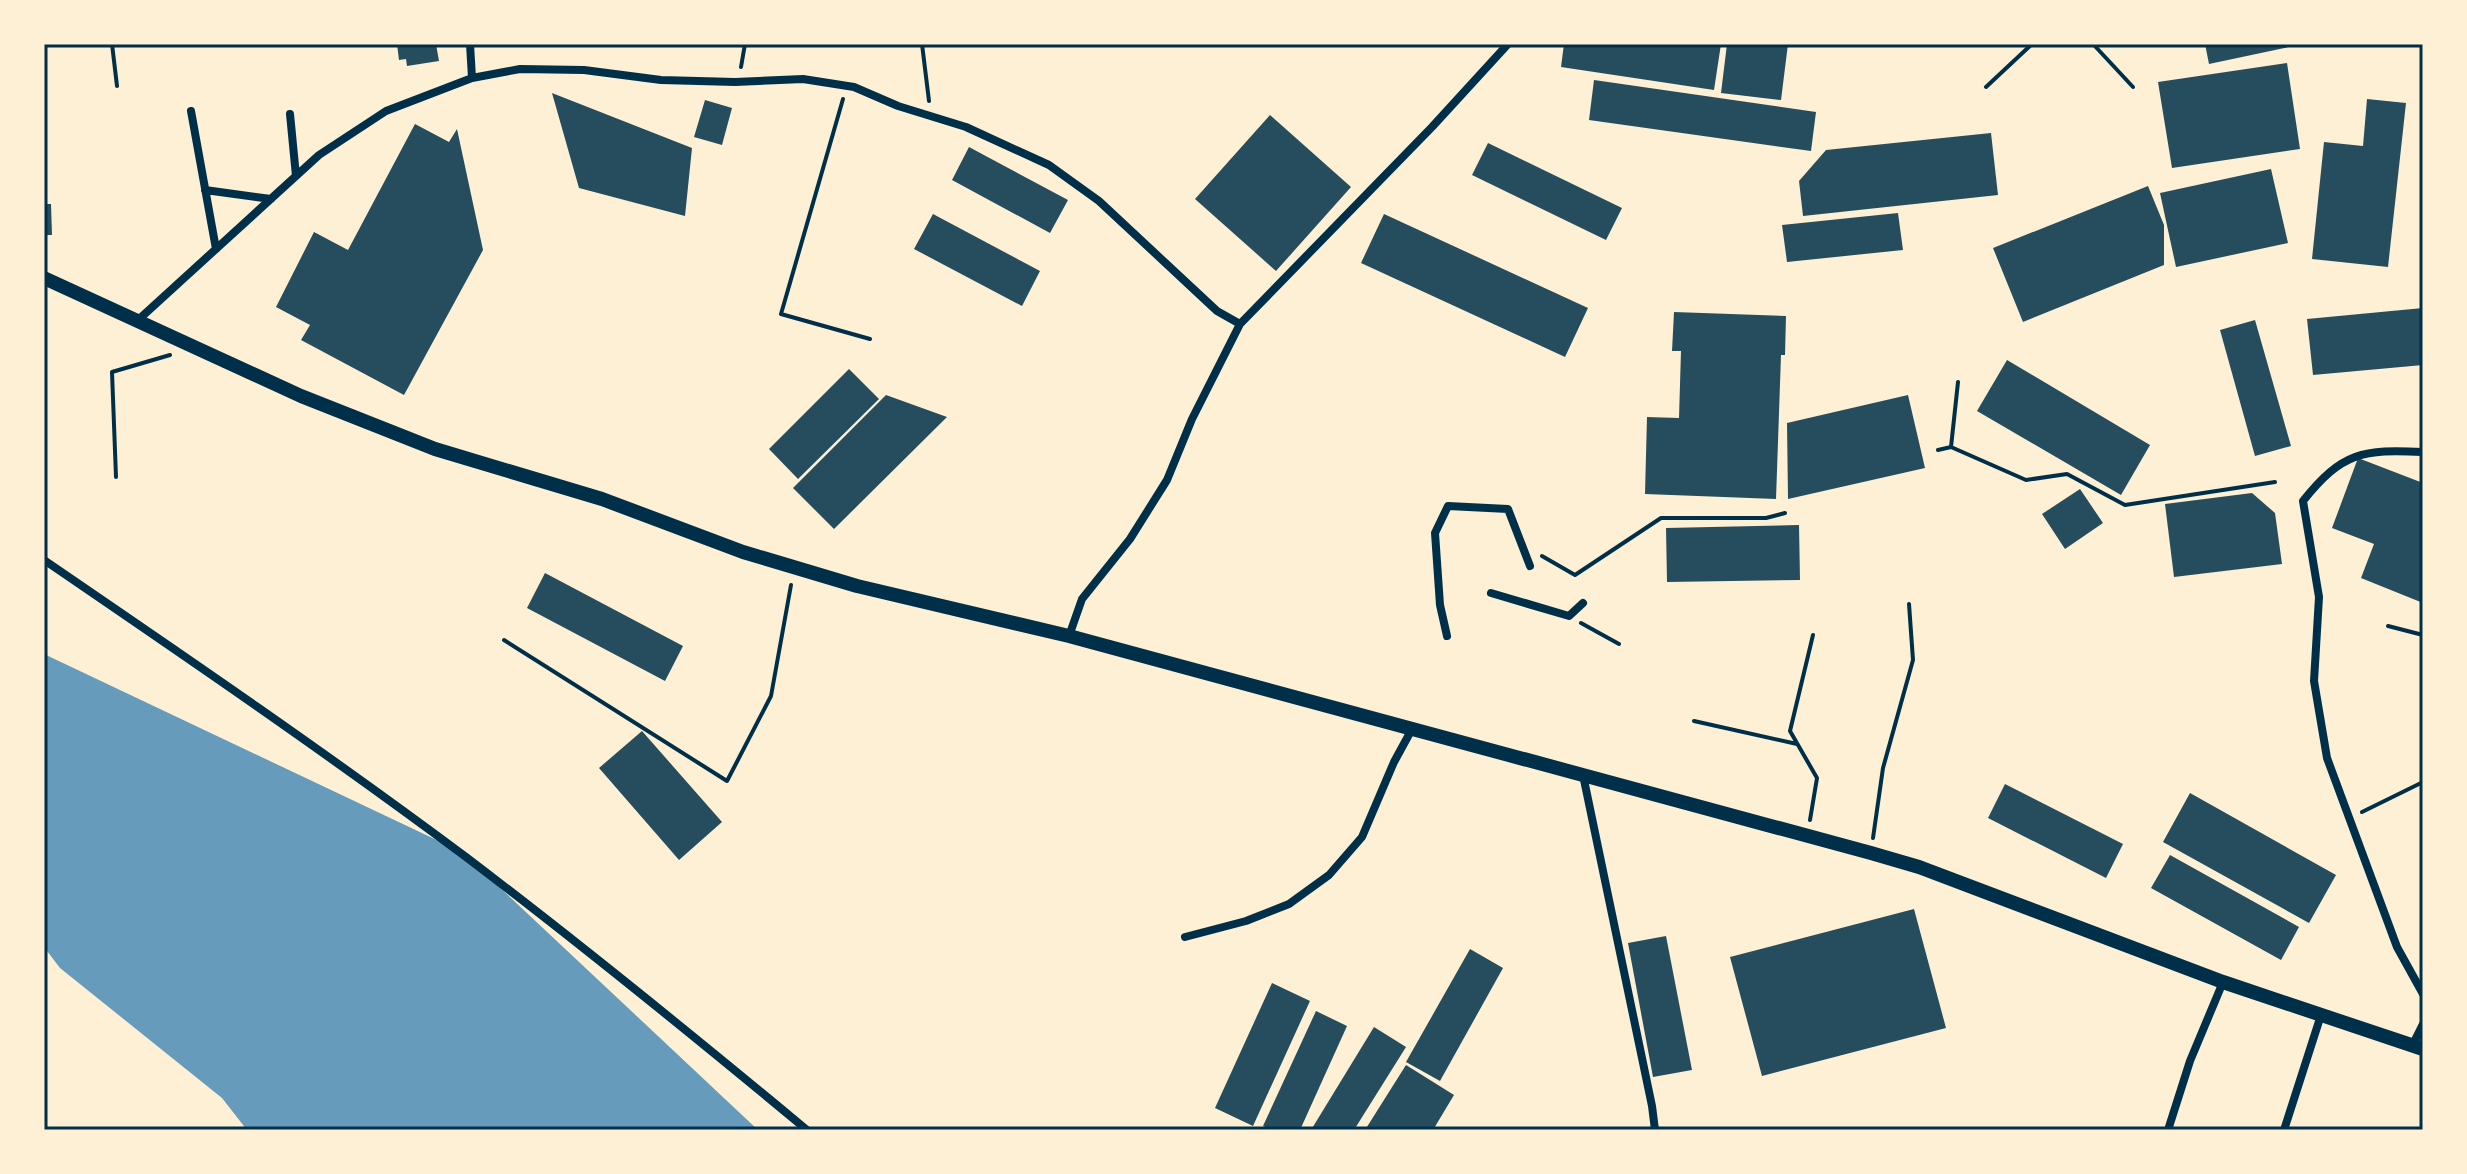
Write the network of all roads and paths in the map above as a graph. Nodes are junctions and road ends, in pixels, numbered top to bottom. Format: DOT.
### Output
graph roads {
  1 [pos="112,44"];
  2 [pos="470,44"];
  3 [pos="745,44"];
  4 [pos="922,44"];
  5 [pos="1508,44"];
  6 [pos="2032,44"];
  7 [pos="2093,44"];
  8 [pos="472,78"];
  9 [pos="739,82"];
  10 [pos="117,86"];
  11 [pos="847,86"];
  12 [pos="1986,87"];
  13 [pos="2133,87"];
  14 [pos="191,111"];
  15 [pos="290,114"];
  16 [pos="930,116"];
  17 [pos="296,176"];
  18 [pos="205,190"];
  19 [pos="271,199"];
  20 [pos="216,249"];
  21 [pos="44,278"];
  22 [pos="137,321"];
  23 [pos="1240,324"];
  24 [pos="870,339"];
  25 [pos="195,348"];
  26 [pos="1958,382"];
  27 [pos="1951,447"];
  28 [pos="1938,450"];
  29 [pos="2423,452"];
  30 [pos="116,477"];
  31 [pos="2275,482"];
  32 [pos="1785,513"];
  33 [pos="1539,555"];
  34 [pos="44,560"];
  35 [pos="1530,566"];
  36 [pos="794,567"];
  37 [pos="1491,593"];
  38 [pos="1583,603"];
  39 [pos="1909,604"];
  40 [pos="1569,616"];
  41 [pos="2388,626"];
  42 [pos="1813,635"];
  43 [pos="2423,635"];
  44 [pos="1069,636"];
  45 [pos="1447,636"];
  46 [pos="504,640"];
  47 [pos="1619,644"];
  48 [pos="1694,721"];
  49 [pos="1412,729"];
  50 [pos="1797,744"];
  51 [pos="1583,775"];
  52 [pos="2423,782"];
  53 [pos="2349,818"];
  54 [pos="1808,834"];
  55 [pos="1871,853"];
  56 [pos="1185,937"];
  57 [pos="2223,982"];
  58 [pos="2423,994"];
  59 [pos="2321,1015"];
  60 [pos="2423,1024"];
  61 [pos="2417,1047"];
  62 [pos="807,1130"];
  63 [pos="1655,1130"];
  64 [pos="2168,1130"];
  65 [pos="2284,1130"];
  1 -- 10 [label="path"];
  2 -- 8 [label="street"];
  3 -- 9 [label="path"];
  4 -- 16 [label="path"];
  5 -- 23 [label="street"];
  6 -- 12 [label="path"];
  7 -- 13 [label="path"];
  8 -- 9 [label="street"];
  8 -- 17 [label="street"];
  9 -- 11 [label="street"];
  11 -- 16 [label="street"];
  11 -- 24 [label="path"];
  14 -- 18 [label="street"];
  15 -- 17 [label="street"];
  16 -- 23 [label="street"];
  17 -- 19 [label="street"];
  18 -- 19 [label="street"];
  18 -- 20 [label="street"];
  19 -- 20 [label="street"];
  20 -- 22 [label="street"];
  21 -- 22 [label="street"];
  22 -- 25 [label="street"];
  23 -- 44 [label="street"];
  25 -- 30 [label="path"];
  25 -- 36 [label="street"];
  26 -- 27 [label="path"];
  27 -- 28 [label="path"];
  27 -- 31 [label="path"];
  29 -- 53 [label="street"];
  32 -- 33 [label="path"];
  34 -- 62 [label="street"];
  35 -- 45 [label="street"];
  36 -- 44 [label="street"];
  36 -- 46 [label="path"];
  37 -- 40 [label="street"];
  38 -- 40 [label="street"];
  39 -- 55 [label="path"];
  40 -- 47 [label="path"];
  41 -- 43 [label="path"];
  42 -- 50 [label="path"];
  44 -- 49 [label="street"];
  48 -- 50 [label="path"];
  49 -- 51 [label="street"];
  49 -- 56 [label="street"];
  50 -- 54 [label="path"];
  51 -- 54 [label="street"];
  51 -- 63 [label="street"];
  52 -- 53 [label="path"];
  53 -- 58 [label="street"];
  54 -- 55 [label="street"];
  55 -- 57 [label="street"];
  57 -- 59 [label="street"];
  57 -- 64 [label="street"];
  59 -- 61 [label="street"];
  59 -- 65 [label="street"];
  60 -- 61 [label="street"];
}
